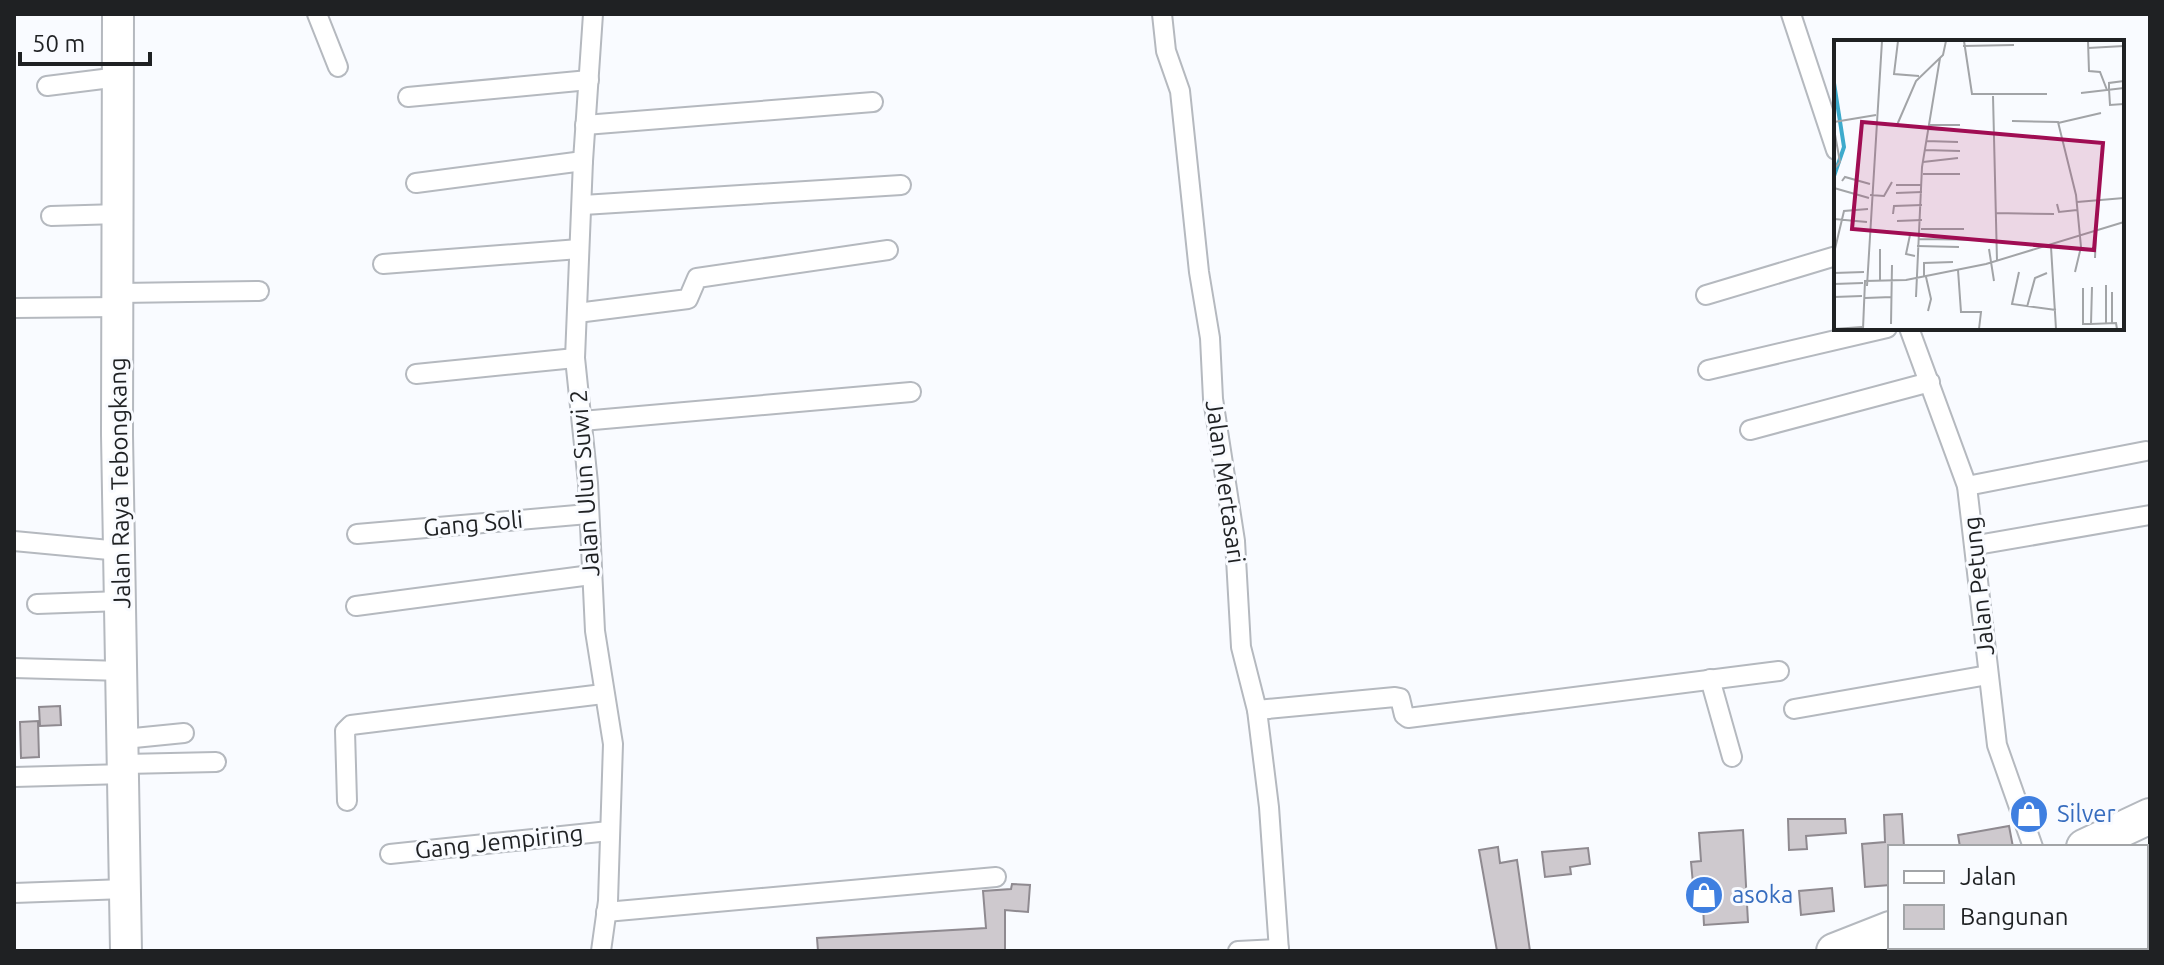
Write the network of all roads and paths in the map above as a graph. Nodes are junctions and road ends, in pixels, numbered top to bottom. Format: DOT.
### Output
graph roads {
  1 [pos="118,14"];
  2 [pos="317,14"];
  3 [pos="593,14"];
  4 [pos="1162,14"];
  5 [pos="1791,14"];
  6 [pos="338,67"];
  7 [pos="119,77"];
  8 [pos="589,80"];
  9 [pos="47,86"];
  10 [pos="408,97"];
  11 [pos="873,102"];
  12 [pos="585,125"];
  13 [pos="1834,144"];
  14 [pos="583,161"];
  15 [pos="416,183"];
  16 [pos="901,185"];
  17 [pos="583,205"];
  18 [pos="119,214"];
  19 [pos="51,216"];
  20 [pos="579,249"];
  21 [pos="888,250"];
  22 [pos="1834,257"];
  23 [pos="383,264"];
  24 [pos="259,291"];
  25 [pos="1706,295"];
  26 [pos="119,300"];
  27 [pos="14,308"];
  28 [pos="577,313"];
  29 [pos="1878,330"];
  30 [pos="1910,330"];
  31 [pos="575,358"];
  32 [pos="1708,370"];
  33 [pos="416,374"];
  34 [pos="1930,382"];
  35 [pos="911,392"];
  36 [pos="582,421"];
  37 [pos="1750,430"];
  38 [pos="2146,451"];
  39 [pos="1967,486"];
  40 [pos="588,514"];
  41 [pos="2150,515"];
  42 [pos="357,534"];
  43 [pos="14,541"];
  44 [pos="1977,545"];
  45 [pos="120,551"];
  46 [pos="591,575"];
  47 [pos="121,601"];
  48 [pos="37,604"];
  49 [pos="356,606"];
  50 [pos="14,668"];
  51 [pos="123,671"];
  52 [pos="1779,671"];
  53 [pos="1988,675"];
  54 [pos="1710,679"];
  55 [pos="603,694"];
  56 [pos="1794,709"];
  57 [pos="1257,710"];
  58 [pos="184,733"];
  59 [pos="1732,757"];
  60 [pos="125,759"];
  61 [pos="216,762"];
  62 [pos="14,777"];
  63 [pos="347,801"];
  64 [pos="2150,816"];
  65 [pos="609,831"];
  66 [pos="2032,845"];
  67 [pos="2088,845"];
  68 [pos="390,854"];
  69 [pos="996,877"];
  70 [pos="125,889"];
  71 [pos="14,893"];
  72 [pos="606,912"];
  73 [pos="1888,930"];
  74 [pos="1279,950"];
  75 [pos="126,951"];
  76 [pos="601,951"];
  77 [pos="1238,951"];
  78 [pos="1834,951"];
  1 -- 7 [label="main road, Jalan Raya Tebongkang"];
  2 -- 6 [label="street"];
  3 -- 8 [label="street, Jalan Ulun Suwi 2"];
  4 -- 57 [label="street, Jalan Mertasari"];
  5 -- 13 [label="street"];
  7 -- 9 [label="street"];
  7 -- 18 [label="main road, Jalan Raya Tebongkang"];
  8 -- 10 [label="street"];
  8 -- 12 [label="street, Jalan Ulun Suwi 2"];
  11 -- 12 [label="street"];
  12 -- 14 [label="street, Jalan Ulun Suwi 2"];
  14 -- 15 [label="street"];
  14 -- 17 [label="street, Jalan Ulun Suwi 2"];
  16 -- 17 [label="street"];
  17 -- 20 [label="street, Jalan Ulun Suwi 2"];
  18 -- 19 [label="street"];
  18 -- 26 [label="main road, Jalan Raya Tebongkang"];
  20 -- 23 [label="street"];
  20 -- 28 [label="street, Jalan Ulun Suwi 2"];
  21 -- 28 [label="street"];
  22 -- 25 [label="street"];
  24 -- 26 [label="street"];
  26 -- 27 [label="street"];
  26 -- 45 [label="main road, Jalan Raya Tebongkang"];
  28 -- 31 [label="street, Jalan Ulun Suwi 2"];
  29 -- 32 [label="street"];
  30 -- 34 [label="street, Jalan Petung"];
  31 -- 33 [label="street"];
  31 -- 36 [label="street, Jalan Ulun Suwi 2"];
  34 -- 37 [label="street"];
  34 -- 39 [label="street, Jalan Petung"];
  35 -- 36 [label="street"];
  36 -- 40 [label="street, Jalan Ulun Suwi 2"];
  38 -- 39 [label="street"];
  39 -- 44 [label="street, Jalan Petung"];
  40 -- 42 [label="street, Gang Soli"];
  40 -- 46 [label="street, Jalan Ulun Suwi 2"];
  41 -- 44 [label="street"];
  43 -- 45 [label="street"];
  44 -- 53 [label="street, Jalan Petung"];
  45 -- 47 [label="main road, Jalan Raya Tebongkang"];
  46 -- 49 [label="street"];
  46 -- 55 [label="street, Jalan Ulun Suwi 2"];
  47 -- 48 [label="street"];
  47 -- 51 [label="main road, Jalan Raya Tebongkang"];
  50 -- 51 [label="street"];
  51 -- 60 [label="main road, Jalan Raya Tebongkang"];
  52 -- 54 [label="street"];
  53 -- 56 [label="street"];
  53 -- 66 [label="street, Jalan Petung"];
  54 -- 57 [label="street"];
  54 -- 59 [label="street"];
  55 -- 63 [label="street"];
  55 -- 65 [label="street, Jalan Ulun Suwi 2"];
  57 -- 74 [label="street, Jalan Mertasari"];
  58 -- 60 [label="street"];
  60 -- 61 [label="street"];
  60 -- 62 [label="street"];
  60 -- 70 [label="main road, Jalan Raya Tebongkang"];
  64 -- 67 [label="highway"];
  65 -- 68 [label="street, Gang Jempiring"];
  65 -- 72 [label="street, Jalan Ulun Suwi 2"];
  69 -- 72 [label="street"];
  70 -- 71 [label="street"];
  70 -- 75 [label="main road, Jalan Raya Tebongkang"];
  72 -- 76 [label="street, Jalan Ulun Suwi 2"];
  73 -- 78 [label="highway"];
  74 -- 77 [label="street"];
}
